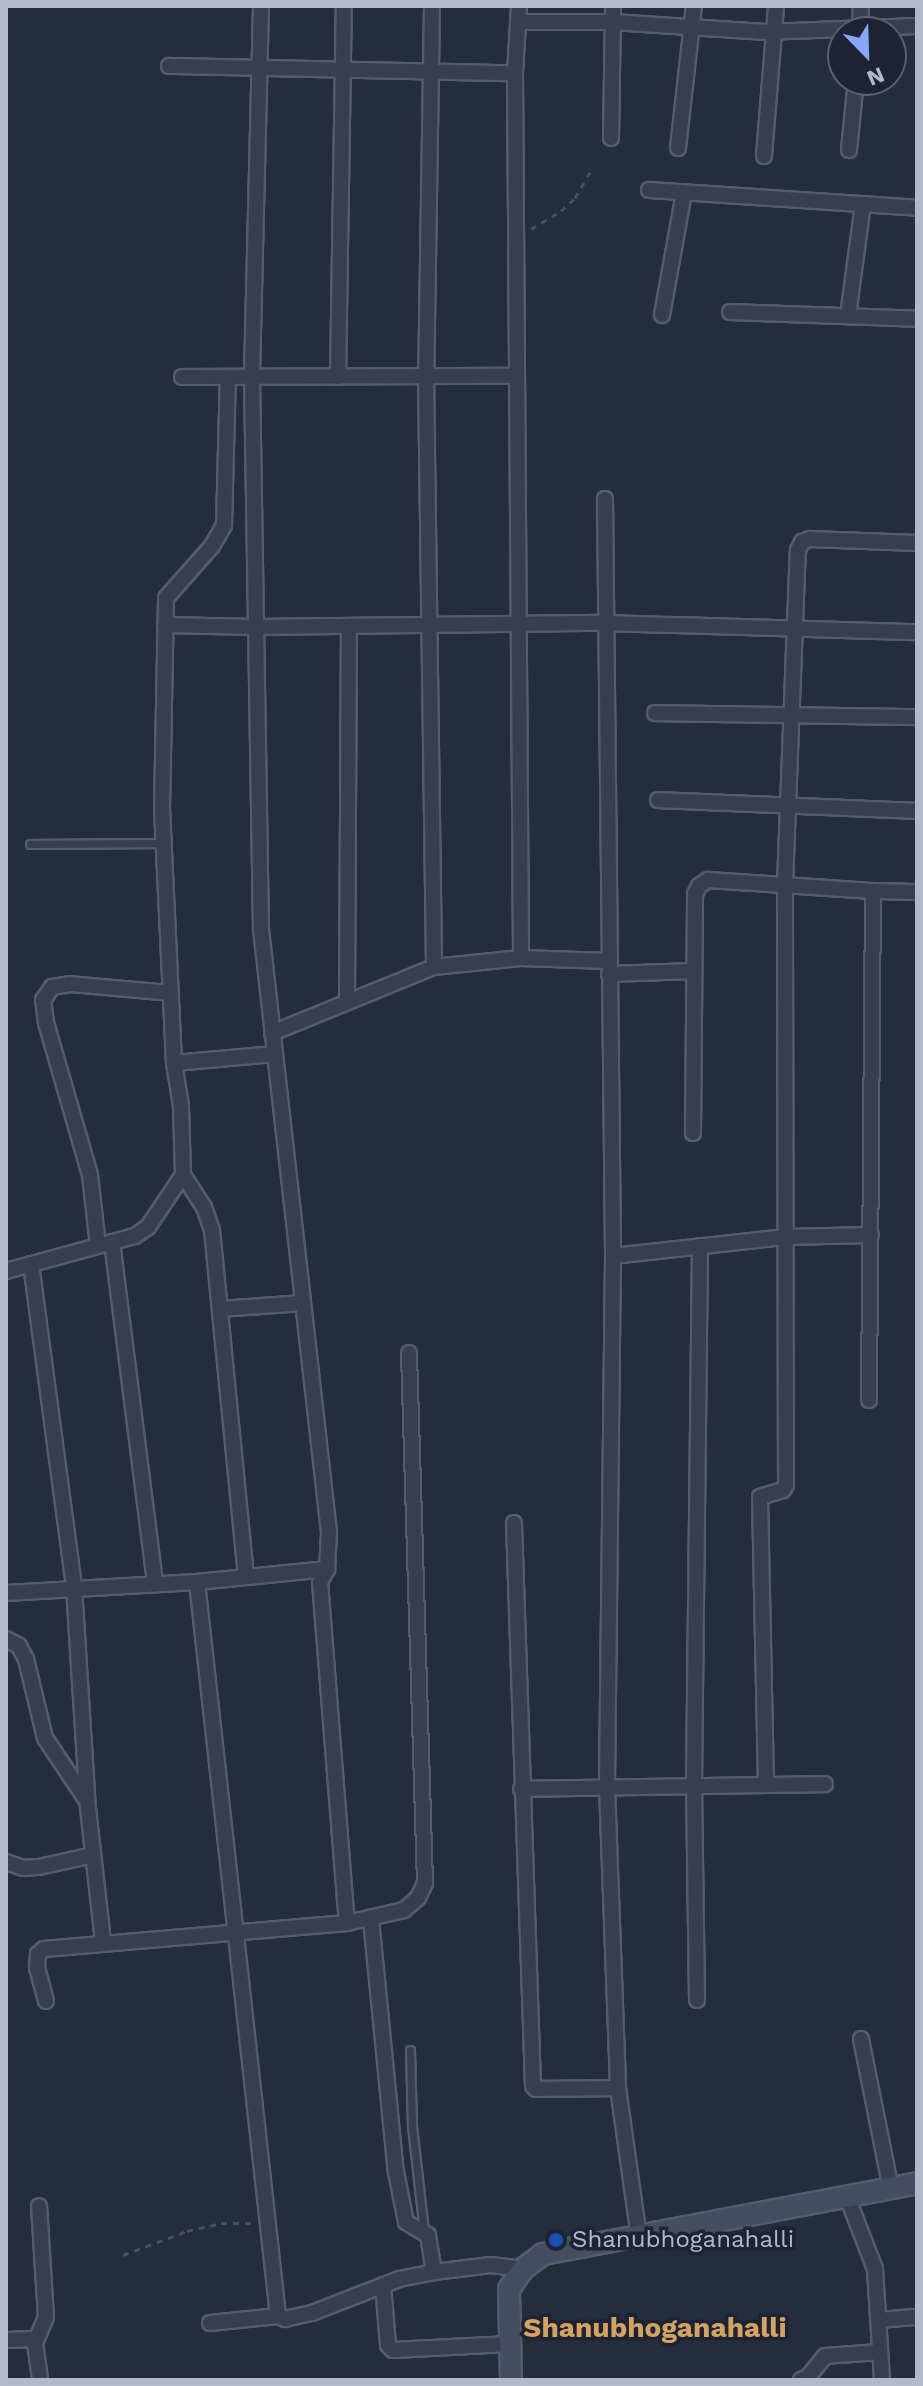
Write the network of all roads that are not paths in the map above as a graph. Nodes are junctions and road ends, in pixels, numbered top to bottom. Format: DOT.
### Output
graph roads {
  1 [pos="261,6"];
  2 [pos="344,6"];
  3 [pos="432,6"];
  4 [pos="519,6"];
  5 [pos="613,6"];
  6 [pos="694,6"];
  7 [pos="776,6"];
  8 [pos="518,22"];
  9 [pos="612,22"];
  10 [pos="692,29"];
  11 [pos="827,30"];
  12 [pos="775,31"];
  13 [pos="169,66"];
  14 [pos="258,69"];
  15 [pos="340,69"];
  16 [pos="429,70"];
  17 [pos="515,73"];
  18 [pos="854,96"];
  19 [pos="611,138"];
  20 [pos="678,148"];
  21 [pos="849,150"];
  22 [pos="764,156"];
  23 [pos="649,190"];
  24 [pos="684,193"];
  25 [pos="863,204"];
  26 [pos="917,208"];
  27 [pos="730,312"];
  28 [pos="662,315"];
  29 [pos="848,316"];
  30 [pos="917,319"];
  31 [pos="426,376"];
  32 [pos="516,376"];
  33 [pos="182,377"];
  34 [pos="228,377"];
  35 [pos="252,377"];
  36 [pos="338,377"];
  37 [pos="605,499"];
  38 [pos="917,543"];
  39 [pos="605,623"];
  40 [pos="517,624"];
  41 [pos="165,625"];
  42 [pos="255,627"];
  43 [pos="349,627"];
  44 [pos="429,627"];
  45 [pos="794,627"];
  46 [pos="917,632"];
  47 [pos="655,713"];
  48 [pos="791,715"];
  49 [pos="917,717"];
  50 [pos="658,800"];
  51 [pos="787,804"];
  52 [pos="917,811"];
  53 [pos="163,843"];
  54 [pos="30,844"];
  55 [pos="785,884"];
  56 [pos="873,891"];
  57 [pos="917,892"];
  58 [pos="521,958"];
  59 [pos="434,967"];
  60 [pos="608,968"];
  61 [pos="694,971"];
  62 [pos="171,993"];
  63 [pos="347,1002"];
  64 [pos="272,1033"];
  65 [pos="275,1054"];
  66 [pos="174,1063"];
  67 [pos="693,1133"];
  68 [pos="183,1175"];
  69 [pos="871,1235"];
  70 [pos="784,1237"];
  71 [pos="105,1244"];
  72 [pos="700,1246"];
  73 [pos="613,1256"];
  74 [pos="31,1264"];
  75 [pos="6,1271"];
  76 [pos="303,1303"];
  77 [pos="220,1309"];
  78 [pos="409,1353"];
  79 [pos="869,1400"];
  80 [pos="514,1523"];
  81 [pos="327,1569"];
  82 [pos="246,1575"];
  83 [pos="197,1582"];
  84 [pos="155,1584"];
  85 [pos="74,1587"];
  86 [pos="6,1593"];
  87 [pos="6,1639"];
  88 [pos="694,1784"];
  89 [pos="766,1784"];
  90 [pos="825,1784"];
  91 [pos="607,1786"];
  92 [pos="521,1789"];
  93 [pos="87,1801"];
  94 [pos="93,1855"];
  95 [pos="6,1862"];
  96 [pos="371,1919"];
  97 [pos="347,1923"];
  98 [pos="236,1935"];
  99 [pos="103,1942"];
  100 [pos="697,2000"];
  101 [pos="46,2001"];
  102 [pos="861,2039"];
  103 [pos="410,2050"];
  104 [pos="618,2088"];
  105 [pos="917,2183"];
  106 [pos="891,2189"];
  107 [pos="848,2199"];
  108 [pos="39,2206"];
  109 [pos="425,2232"];
  110 [pos="639,2237"];
  111 [pos="523,2269"];
  112 [pos="434,2272"];
  113 [pos="383,2285"];
  114 [pos="278,2316"];
  115 [pos="917,2317"];
  116 [pos="879,2320"];
  117 [pos="210,2323"];
  118 [pos="6,2340"];
  119 [pos="35,2343"];
  120 [pos="509,2344"];
  121 [pos="880,2352"];
  122 [pos="40,2380"];
  123 [pos="511,2380"];
  124 [pos="801,2380"];
  125 [pos="882,2380"];
  1 -- 14 [label="street"];
  2 -- 15 [label="street"];
  3 -- 16 [label="street"];
  4 -- 8 [label="street"];
  5 -- 9 [label="street"];
  6 -- 10 [label="street"];
  7 -- 12 [label="street"];
  8 -- 9 [label="street"];
  8 -- 17 [label="street"];
  9 -- 10 [label="street"];
  9 -- 19 [label="street"];
  10 -- 12 [label="street"];
  10 -- 20 [label="street"];
  11 -- 12 [label="street"];
  12 -- 22 [label="street"];
  13 -- 14 [label="street"];
  14 -- 15 [label="street"];
  14 -- 35 [label="street"];
  15 -- 16 [label="street"];
  15 -- 36 [label="street"];
  16 -- 17 [label="street"];
  16 -- 31 [label="street"];
  17 -- 32 [label="street"];
  18 -- 21 [label="street"];
  23 -- 24 [label="street"];
  24 -- 25 [label="street"];
  24 -- 28 [label="street"];
  25 -- 26 [label="street"];
  25 -- 29 [label="street"];
  27 -- 29 [label="street"];
  29 -- 30 [label="street"];
  31 -- 32 [label="street"];
  31 -- 36 [label="street"];
  31 -- 44 [label="street"];
  32 -- 40 [label="street"];
  33 -- 34 [label="street"];
  34 -- 35 [label="street"];
  34 -- 41 [label="street"];
  35 -- 36 [label="street"];
  35 -- 42 [label="street"];
  37 -- 39 [label="street"];
  38 -- 45 [label="street"];
  39 -- 40 [label="street"];
  39 -- 45 [label="street"];
  39 -- 60 [label="street"];
  40 -- 44 [label="street"];
  40 -- 58 [label="street"];
  41 -- 42 [label="street"];
  41 -- 53 [label="street"];
  42 -- 43 [label="street"];
  42 -- 64 [label="street"];
  43 -- 44 [label="street"];
  43 -- 63 [label="street"];
  44 -- 59 [label="street"];
  45 -- 46 [label="street"];
  45 -- 48 [label="street"];
  47 -- 48 [label="street"];
  48 -- 49 [label="street"];
  48 -- 51 [label="street"];
  50 -- 51 [label="street"];
  51 -- 52 [label="street"];
  51 -- 55 [label="street"];
  53 -- 54 [label="lane"];
  53 -- 62 [label="street"];
  55 -- 56 [label="street"];
  55 -- 61 [label="street"];
  55 -- 70 [label="street"];
  56 -- 57 [label="street"];
  56 -- 69 [label="street"];
  58 -- 59 [label="street"];
  58 -- 60 [label="street"];
  59 -- 63 [label="street"];
  60 -- 61 [label="street"];
  60 -- 73 [label="street"];
  61 -- 67 [label="street"];
  62 -- 66 [label="street"];
  62 -- 71 [label="street"];
  63 -- 64 [label="street"];
  64 -- 65 [label="street"];
  65 -- 66 [label="street"];
  65 -- 76 [label="street"];
  66 -- 68 [label="street"];
  68 -- 71 [label="street"];
  68 -- 77 [label="street"];
  69 -- 70 [label="street"];
  69 -- 79 [label="street"];
  70 -- 72 [label="street"];
  70 -- 89 [label="street"];
  71 -- 74 [label="street"];
  71 -- 84 [label="street"];
  72 -- 73 [label="street"];
  72 -- 88 [label="street"];
  73 -- 91 [label="street"];
  74 -- 75 [label="street"];
  74 -- 85 [label="street"];
  76 -- 77 [label="street"];
  76 -- 81 [label="street"];
  77 -- 82 [label="street"];
  78 -- 96 [label="street"];
  80 -- 92 [label="street"];
  81 -- 82 [label="street"];
  81 -- 97 [label="street"];
  82 -- 83 [label="street"];
  83 -- 84 [label="street"];
  83 -- 98 [label="street"];
  84 -- 85 [label="street"];
  85 -- 86 [label="street"];
  85 -- 93 [label="street"];
  87 -- 93 [label="street"];
  88 -- 89 [label="street"];
  88 -- 91 [label="street"];
  88 -- 100 [label="street"];
  89 -- 90 [label="street"];
  91 -- 92 [label="street"];
  91 -- 104 [label="street"];
  92 -- 104 [label="street"];
  93 -- 94 [label="street"];
  94 -- 95 [label="street"];
  94 -- 99 [label="street"];
  96 -- 97 [label="street"];
  96 -- 109 [label="street"];
  97 -- 98 [label="street"];
  98 -- 99 [label="street"];
  98 -- 114 [label="street"];
  99 -- 101 [label="street"];
  102 -- 106 [label="street"];
  103 -- 109 [label="lane"];
  104 -- 110 [label="street"];
  105 -- 106 [label="street"];
  106 -- 107 [label="street"];
  107 -- 110 [label="street"];
  107 -- 116 [label="street"];
  108 -- 119 [label="street"];
  109 -- 112 [label="street"];
  110 -- 111 [label="street"];
  111 -- 112 [label="street"];
  111 -- 120 [label="street"];
  112 -- 113 [label="street"];
  113 -- 114 [label="street"];
  113 -- 120 [label="street"];
  114 -- 117 [label="street"];
  115 -- 116 [label="street"];
  116 -- 121 [label="street"];
  118 -- 119 [label="street"];
  119 -- 122 [label="street"];
  120 -- 123 [label="street"];
  121 -- 124 [label="street"];
  121 -- 125 [label="street"];
}
